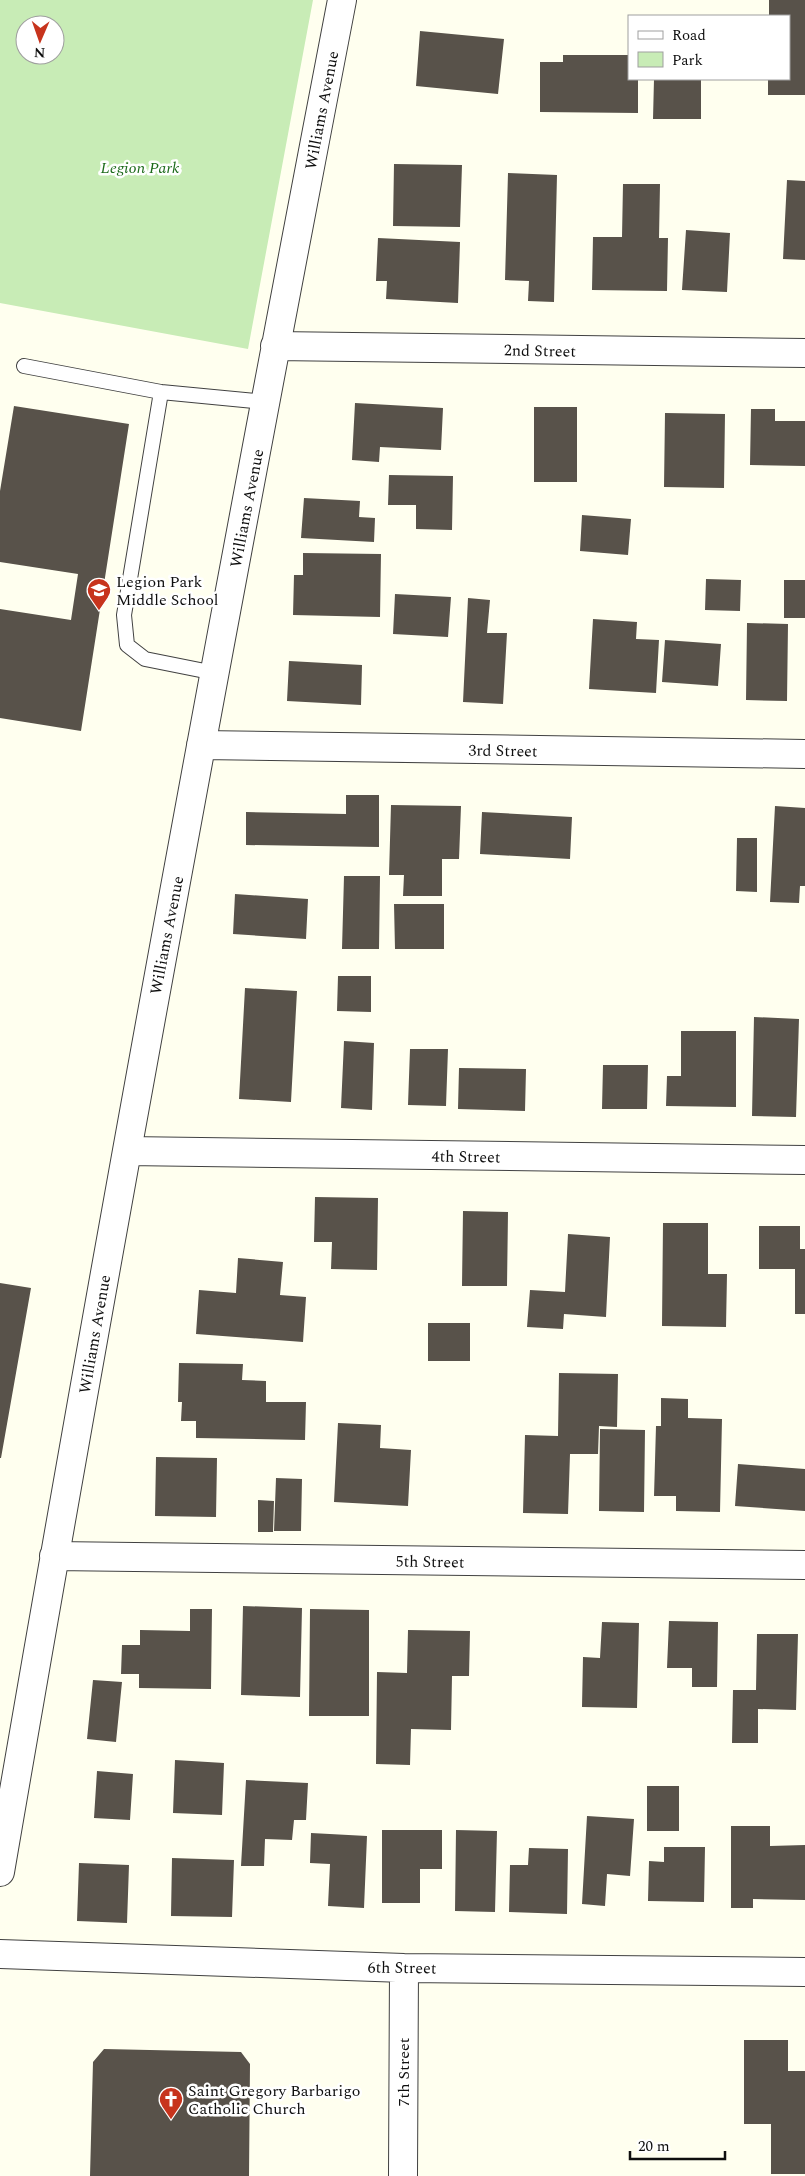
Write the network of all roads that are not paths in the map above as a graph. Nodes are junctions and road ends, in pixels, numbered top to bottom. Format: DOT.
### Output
graph roads {
  1 [pos="342,0"];
  2 [pos="275,346"];
  3 [pos="805,353"];
  4 [pos="24,366"];
  5 [pos="161,392"];
  6 [pos="265,402"];
  7 [pos="215,673"];
  8 [pos="201,745"];
  9 [pos="805,754"];
  10 [pos="126,1151"];
  11 [pos="805,1160"];
  12 [pos="54,1556"];
  13 [pos="805,1566"];
  14 [pos="0,1872"];
  15 [pos="0,1954"];
  16 [pos="404,1968"];
  17 [pos="805,1972"];
  18 [pos="403,2176"];
  1 -- 2 [label="street, Williams Avenue"];
  2 -- 3 [label="street, 2nd Street"];
  2 -- 6 [label="street, Williams Avenue"];
  4 -- 5 [label="lane"];
  5 -- 6 [label="lane"];
  5 -- 7 [label="lane"];
  6 -- 7 [label="street, Williams Avenue"];
  7 -- 8 [label="street, Williams Avenue"];
  8 -- 9 [label="street, 3rd Street"];
  8 -- 10 [label="street, Williams Avenue"];
  10 -- 11 [label="street, 4th Street"];
  10 -- 12 [label="street, Williams Avenue"];
  12 -- 13 [label="street, 5th Street"];
  12 -- 14 [label="street, Williams Avenue"];
  15 -- 16 [label="street, 6th Street"];
  16 -- 17 [label="street, 6th Street"];
  16 -- 18 [label="street, 7th Street"];
}
